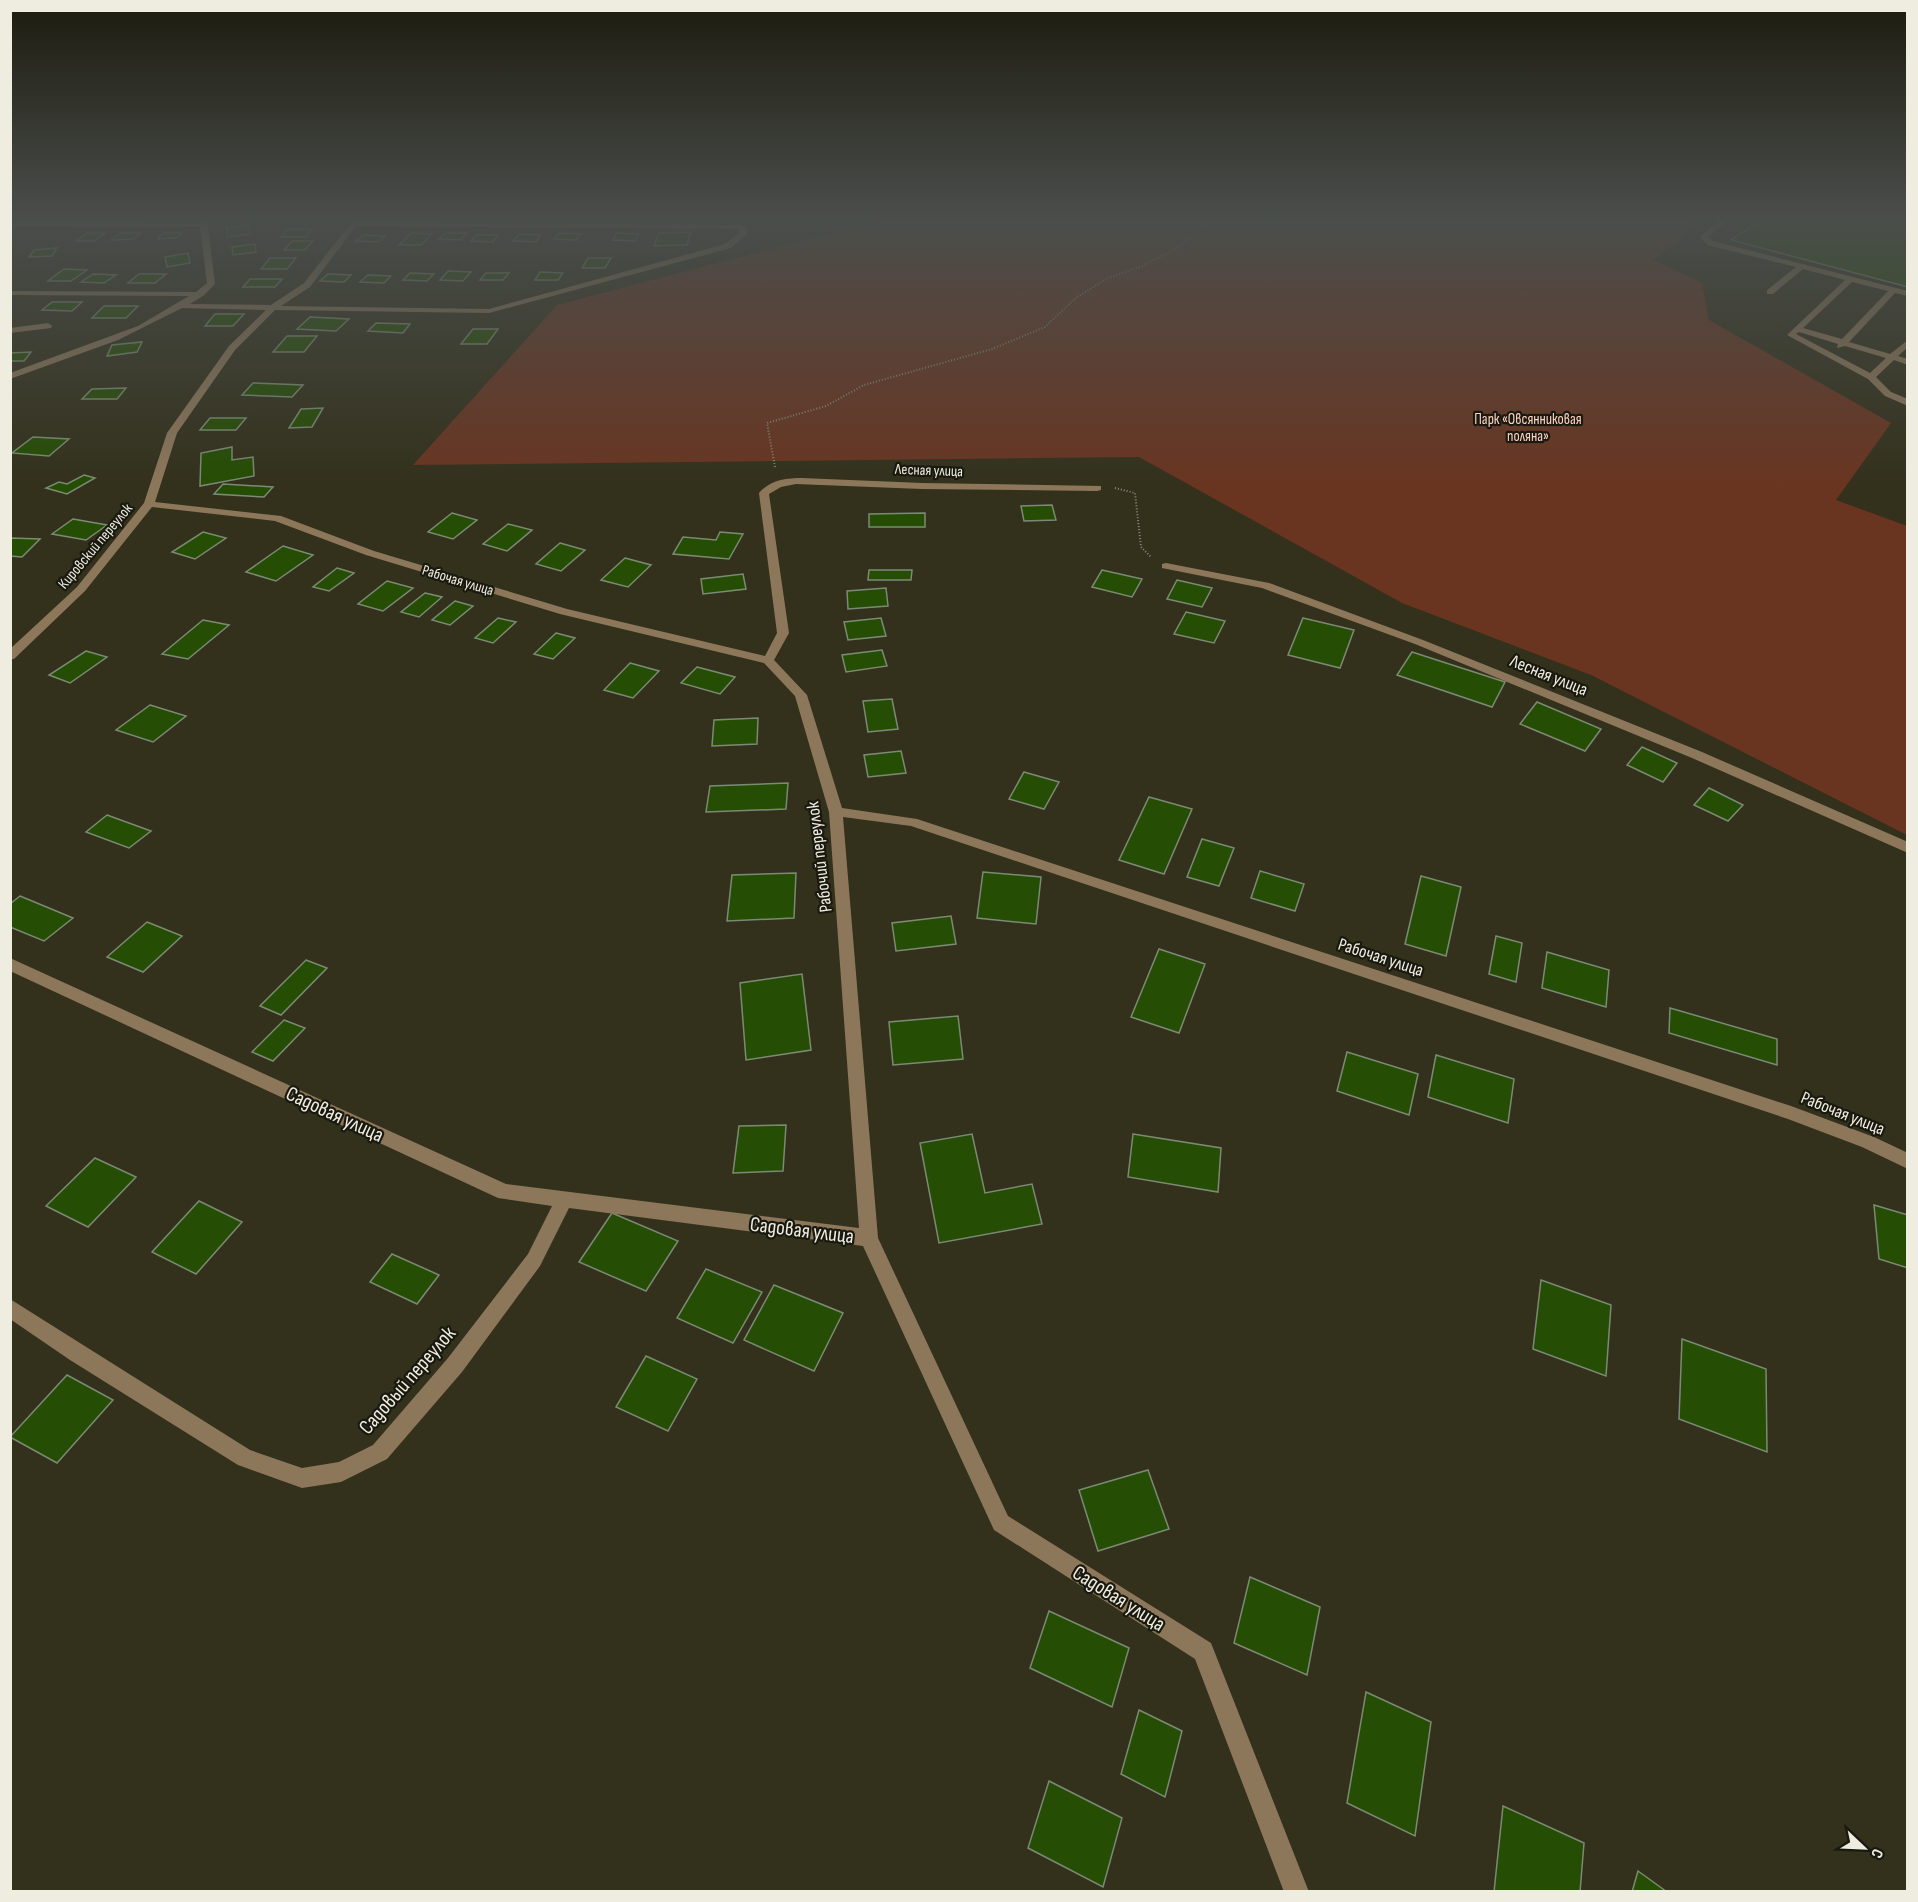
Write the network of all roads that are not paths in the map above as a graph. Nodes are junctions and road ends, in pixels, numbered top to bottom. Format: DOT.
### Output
graph roads {
  1 [pos="181,308"];
  2 [pos="273,308"];
  3 [pos="302,308"];
  4 [pos="501,308"];
  5 [pos="1821,308"];
  6 [pos="1877,308"];
  7 [pos="48,326"];
  8 [pos="1798,329"];
  9 [pos="10,331"];
  10 [pos="1845,342"];
  11 [pos="1908,342"];
  12 [pos="1830,357"];
  13 [pos="1892,357"];
  14 [pos="1908,362"];
  15 [pos="10,376"];
  16 [pos="1870,377"];
  17 [pos="1908,403"];
  18 [pos="1097,488"];
  19 [pos="149,504"];
  20 [pos="1166,566"];
  21 [pos="10,656"];
  22 [pos="768,660"];
  23 [pos="836,812"];
  24 [pos="1908,848"];
  25 [pos="10,964"];
  26 [pos="1908,1162"];
  27 [pos="564,1199"];
  28 [pos="869,1238"];
  29 [pos="10,1308"];
  30 [pos="1297,1892"];
  1 -- 15 [label="street"];
  2 -- 19 [label="street, Кировский переулок"];
  3 -- 4 [label="street"];
  5 -- 8 [label="street"];
  6 -- 10 [label="street"];
  7 -- 9 [label="street"];
  8 -- 10 [label="street"];
  8 -- 12 [label="street"];
  10 -- 12 [label="street"];
  10 -- 13 [label="street"];
  11 -- 13 [label="street"];
  12 -- 16 [label="street"];
  13 -- 14 [label="street"];
  13 -- 16 [label="street"];
  16 -- 17 [label="street"];
  18 -- 22 [label="street, Лесная улица"];
  19 -- 21 [label="street, Кировский переулок"];
  19 -- 22 [label="street, Рабочая улица"];
  20 -- 24 [label="street, Лесная улица"];
  22 -- 23 [label="street, Рабочий переулок"];
  23 -- 26 [label="street, Рабочая улица"];
  23 -- 28 [label="street, Рабочий переулок"];
  25 -- 27 [label="street, Садовая улица"];
  27 -- 28 [label="street, Садовая улица"];
  27 -- 29 [label="street, Садовый переулок"];
  28 -- 30 [label="street, Садовая улица"];
}
